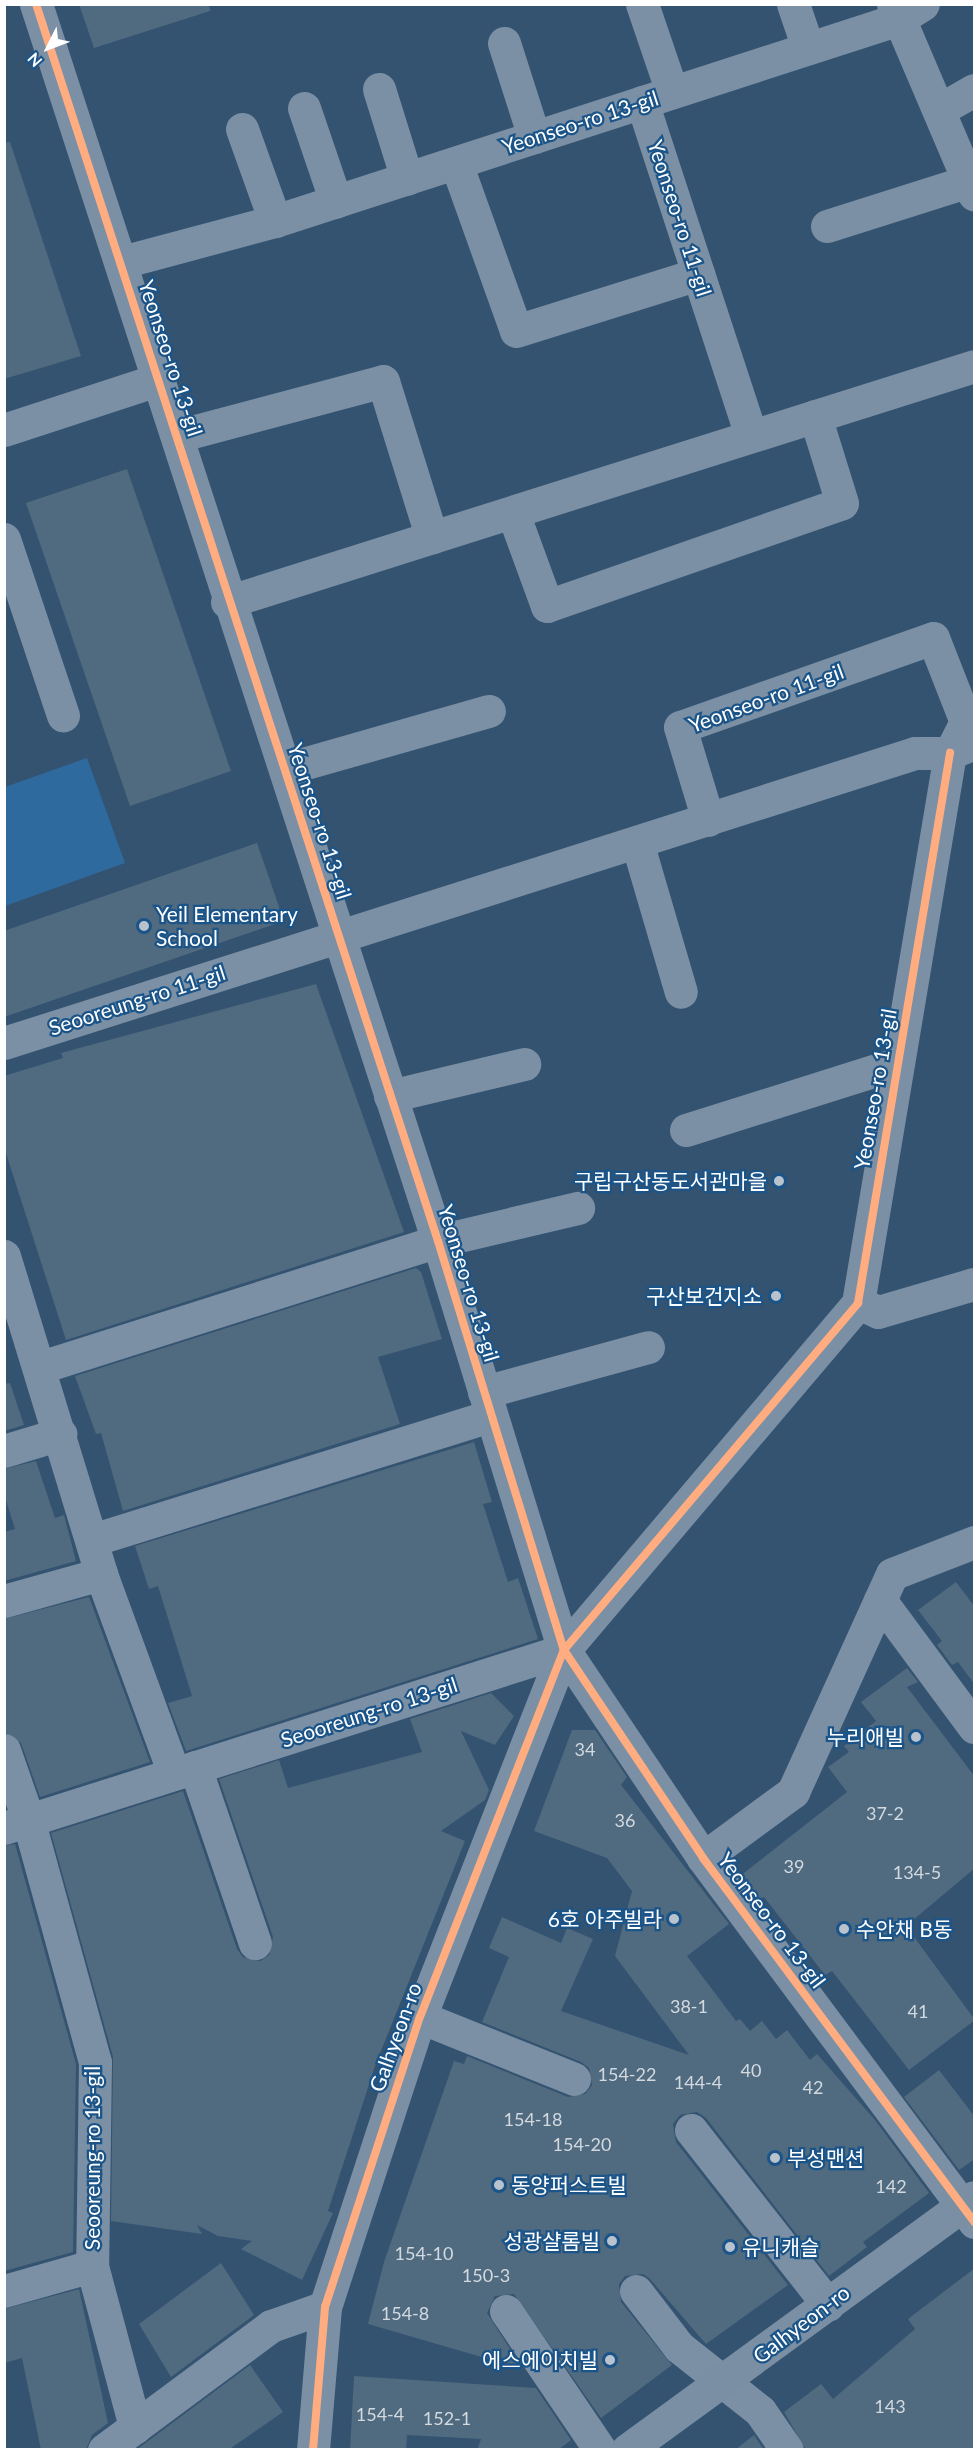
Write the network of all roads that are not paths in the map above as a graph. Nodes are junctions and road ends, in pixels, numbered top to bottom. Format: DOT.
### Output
graph roads {
  1 [pos="36,4"];
  2 [pos="642,4"];
  3 [pos="793,4"];
  4 [pos="905,9"];
  5 [pos="504,43"];
  6 [pos="808,48"];
  7 [pos="379,89"];
  8 [pos="975,90"];
  9 [pos="657,97"];
  10 [pos="304,108"];
  11 [pos="939,110"];
  12 [pos="242,129"];
  13 [pos="534,137"];
  14 [pos="456,163"];
  15 [pos="407,179"];
  16 [pos="972,188"];
  17 [pos="336,202"];
  18 [pos="275,221"];
  19 [pos="827,226"];
  20 [pos="122,262"];
  21 [pos="698,274"];
  22 [pos="975,366"];
  23 [pos="160,379"];
  24 [pos="814,416"];
  25 [pos="4,430"];
  26 [pos="177,436"];
  27 [pos="751,436"];
  28 [pos="513,513"];
  29 [pos="432,538"];
  30 [pos="4,539"];
  31 [pos="227,602"];
  32 [pos="933,638"];
  33 [pos="489,711"];
  34 [pos="63,715"];
  35 [pos="962,749"];
  36 [pos="285,769"];
  37 [pos="708,820"];
  38 [pos="637,842"];
  39 [pos="338,935"];
  40 [pos="681,992"];
  41 [pos="4,1043"];
  42 [pos="898,1063"];
  43 [pos="524,1064"];
  44 [pos="390,1096"];
  45 [pos="686,1130"];
  46 [pos="578,1208"];
  47 [pos="438,1241"];
  48 [pos="8,1275"];
  49 [pos="975,1284"];
  50 [pos="858,1303"];
  51 [pos="648,1347"];
  52 [pos="41,1367"];
  53 [pos="487,1404"];
  54 [pos="60,1434"];
  55 [pos="4,1451"];
  56 [pos="92,1540"];
  57 [pos="975,1542"];
  58 [pos="101,1574"];
  59 [pos="880,1600"];
  60 [pos="4,1601"];
  61 [pos="564,1650"];
  62 [pos="975,1727"];
  63 [pos="4,1750"];
  64 [pos="184,1770"];
  65 [pos="16,1824"];
  66 [pos="704,1858"];
  67 [pos="255,1943"];
  68 [pos="420,2017"];
  69 [pos="574,2079"];
  70 [pos="691,2130"];
  71 [pos="971,2208"];
  72 [pos="92,2266"];
  73 [pos="636,2290"];
  74 [pos="4,2291"];
  75 [pos="828,2305"];
  76 [pos="325,2307"];
  77 [pos="506,2311"];
  78 [pos="723,2383"];
  79 [pos="135,2427"];
  80 [pos="105,2450"];
  81 [pos="314,2450"];
  82 [pos="600,2450"];
  83 [pos="627,2450"];
  84 [pos="787,2450"];
  1 -- 20 [label="street, Yeonseo-ro 13-gil"];
  2 -- 9 [label="street, Yeonseo-ro 11-gil"];
  3 -- 6 [label="street"];
  4 -- 6 [label="street, Yeonseo-ro 13-gil"];
  4 -- 11 [label="street"];
  5 -- 13 [label="street"];
  6 -- 9 [label="street, Yeonseo-ro 13-gil"];
  7 -- 15 [label="street"];
  8 -- 11 [label="street"];
  9 -- 13 [label="street, Yeonseo-ro 13-gil"];
  9 -- 21 [label="street, Yeonseo-ro 11-gil"];
  10 -- 17 [label="street"];
  11 -- 16 [label="street"];
  12 -- 18 [label="street"];
  13 -- 14 [label="street, Yeonseo-ro 13-gil"];
  14 -- 15 [label="street, Yeonseo-ro 13-gil"];
  14 -- 21 [label="street"];
  15 -- 17 [label="street, Yeonseo-ro 13-gil"];
  16 -- 19 [label="street"];
  17 -- 18 [label="street, Yeonseo-ro 13-gil"];
  18 -- 20 [label="street, Yeonseo-ro 13-gil"];
  20 -- 23 [label="street, Yeonseo-ro 13-gil"];
  21 -- 27 [label="street, Yeonseo-ro 11-gil"];
  22 -- 24 [label="street"];
  23 -- 25 [label="street"];
  23 -- 26 [label="street, Yeonseo-ro 13-gil"];
  24 -- 27 [label="street"];
  24 -- 28 [label="street"];
  26 -- 29 [label="street, Yeonseo-ro 13-gil"];
  26 -- 31 [label="street, Yeonseo-ro 13-gil"];
  27 -- 28 [label="street"];
  28 -- 29 [label="street"];
  29 -- 31 [label="street"];
  30 -- 34 [label="street"];
  31 -- 36 [label="street, Yeonseo-ro 13-gil"];
  32 -- 35 [label="street, Yeonseo-ro 13-gil"];
  32 -- 37 [label="street, Yeonseo-ro 11-gil"];
  33 -- 36 [label="street"];
  35 -- 37 [label="street"];
  35 -- 42 [label="street, Yeonseo-ro 13-gil"];
  36 -- 39 [label="street, Yeonseo-ro 13-gil"];
  37 -- 38 [label="street"];
  38 -- 39 [label="street"];
  38 -- 40 [label="street"];
  39 -- 41 [label="street, Seooreung-ro 11-gil"];
  39 -- 44 [label="street, Yeonseo-ro 13-gil"];
  42 -- 45 [label="street"];
  42 -- 50 [label="street, Yeonseo-ro 13-gil"];
  43 -- 44 [label="street"];
  44 -- 47 [label="street, Yeonseo-ro 13-gil"];
  46 -- 47 [label="street"];
  47 -- 52 [label="street, Yeonseo-ro 13-gil"];
  47 -- 53 [label="street, Yeonseo-ro 13-gil"];
  48 -- 52 [label="street"];
  49 -- 50 [label="street"];
  50 -- 61 [label="street"];
  51 -- 53 [label="street"];
  52 -- 54 [label="street"];
  53 -- 56 [label="street"];
  53 -- 61 [label="street, Yeonseo-ro 13-gil"];
  54 -- 55 [label="street"];
  54 -- 56 [label="street"];
  56 -- 58 [label="street"];
  57 -- 59 [label="street"];
  58 -- 60 [label="street"];
  58 -- 64 [label="street"];
  59 -- 62 [label="street"];
  59 -- 66 [label="street, Yeonseo-ro 13-gil"];
  61 -- 64 [label="street, Seooreung-ro 13-gil"];
  61 -- 66 [label="street, Yeonseo-ro 13-gil"];
  61 -- 68 [label="street, Galhyeon-ro"];
  63 -- 65 [label="street"];
  64 -- 65 [label="street, Seooreung-ro 13-gil"];
  64 -- 67 [label="street"];
  65 -- 72 [label="street, Seooreung-ro 13-gil"];
  66 -- 71 [label="street, Yeonseo-ro 13-gil"];
  68 -- 69 [label="street"];
  68 -- 76 [label="street, Galhyeon-ro"];
  70 -- 75 [label="street"];
  71 -- 75 [label="main road, Galhyeon-ro"];
  72 -- 74 [label="street"];
  72 -- 79 [label="street, Seooreung-ro 13-gil"];
  73 -- 78 [label="street"];
  75 -- 78 [label="main road, Galhyeon-ro"];
  76 -- 79 [label="street"];
  76 -- 81 [label="street, Galhyeon-ro"];
  77 -- 82 [label="street"];
  78 -- 83 [label="main road, Galhyeon-ro"];
  78 -- 84 [label="street"];
  79 -- 80 [label="street"];
}
